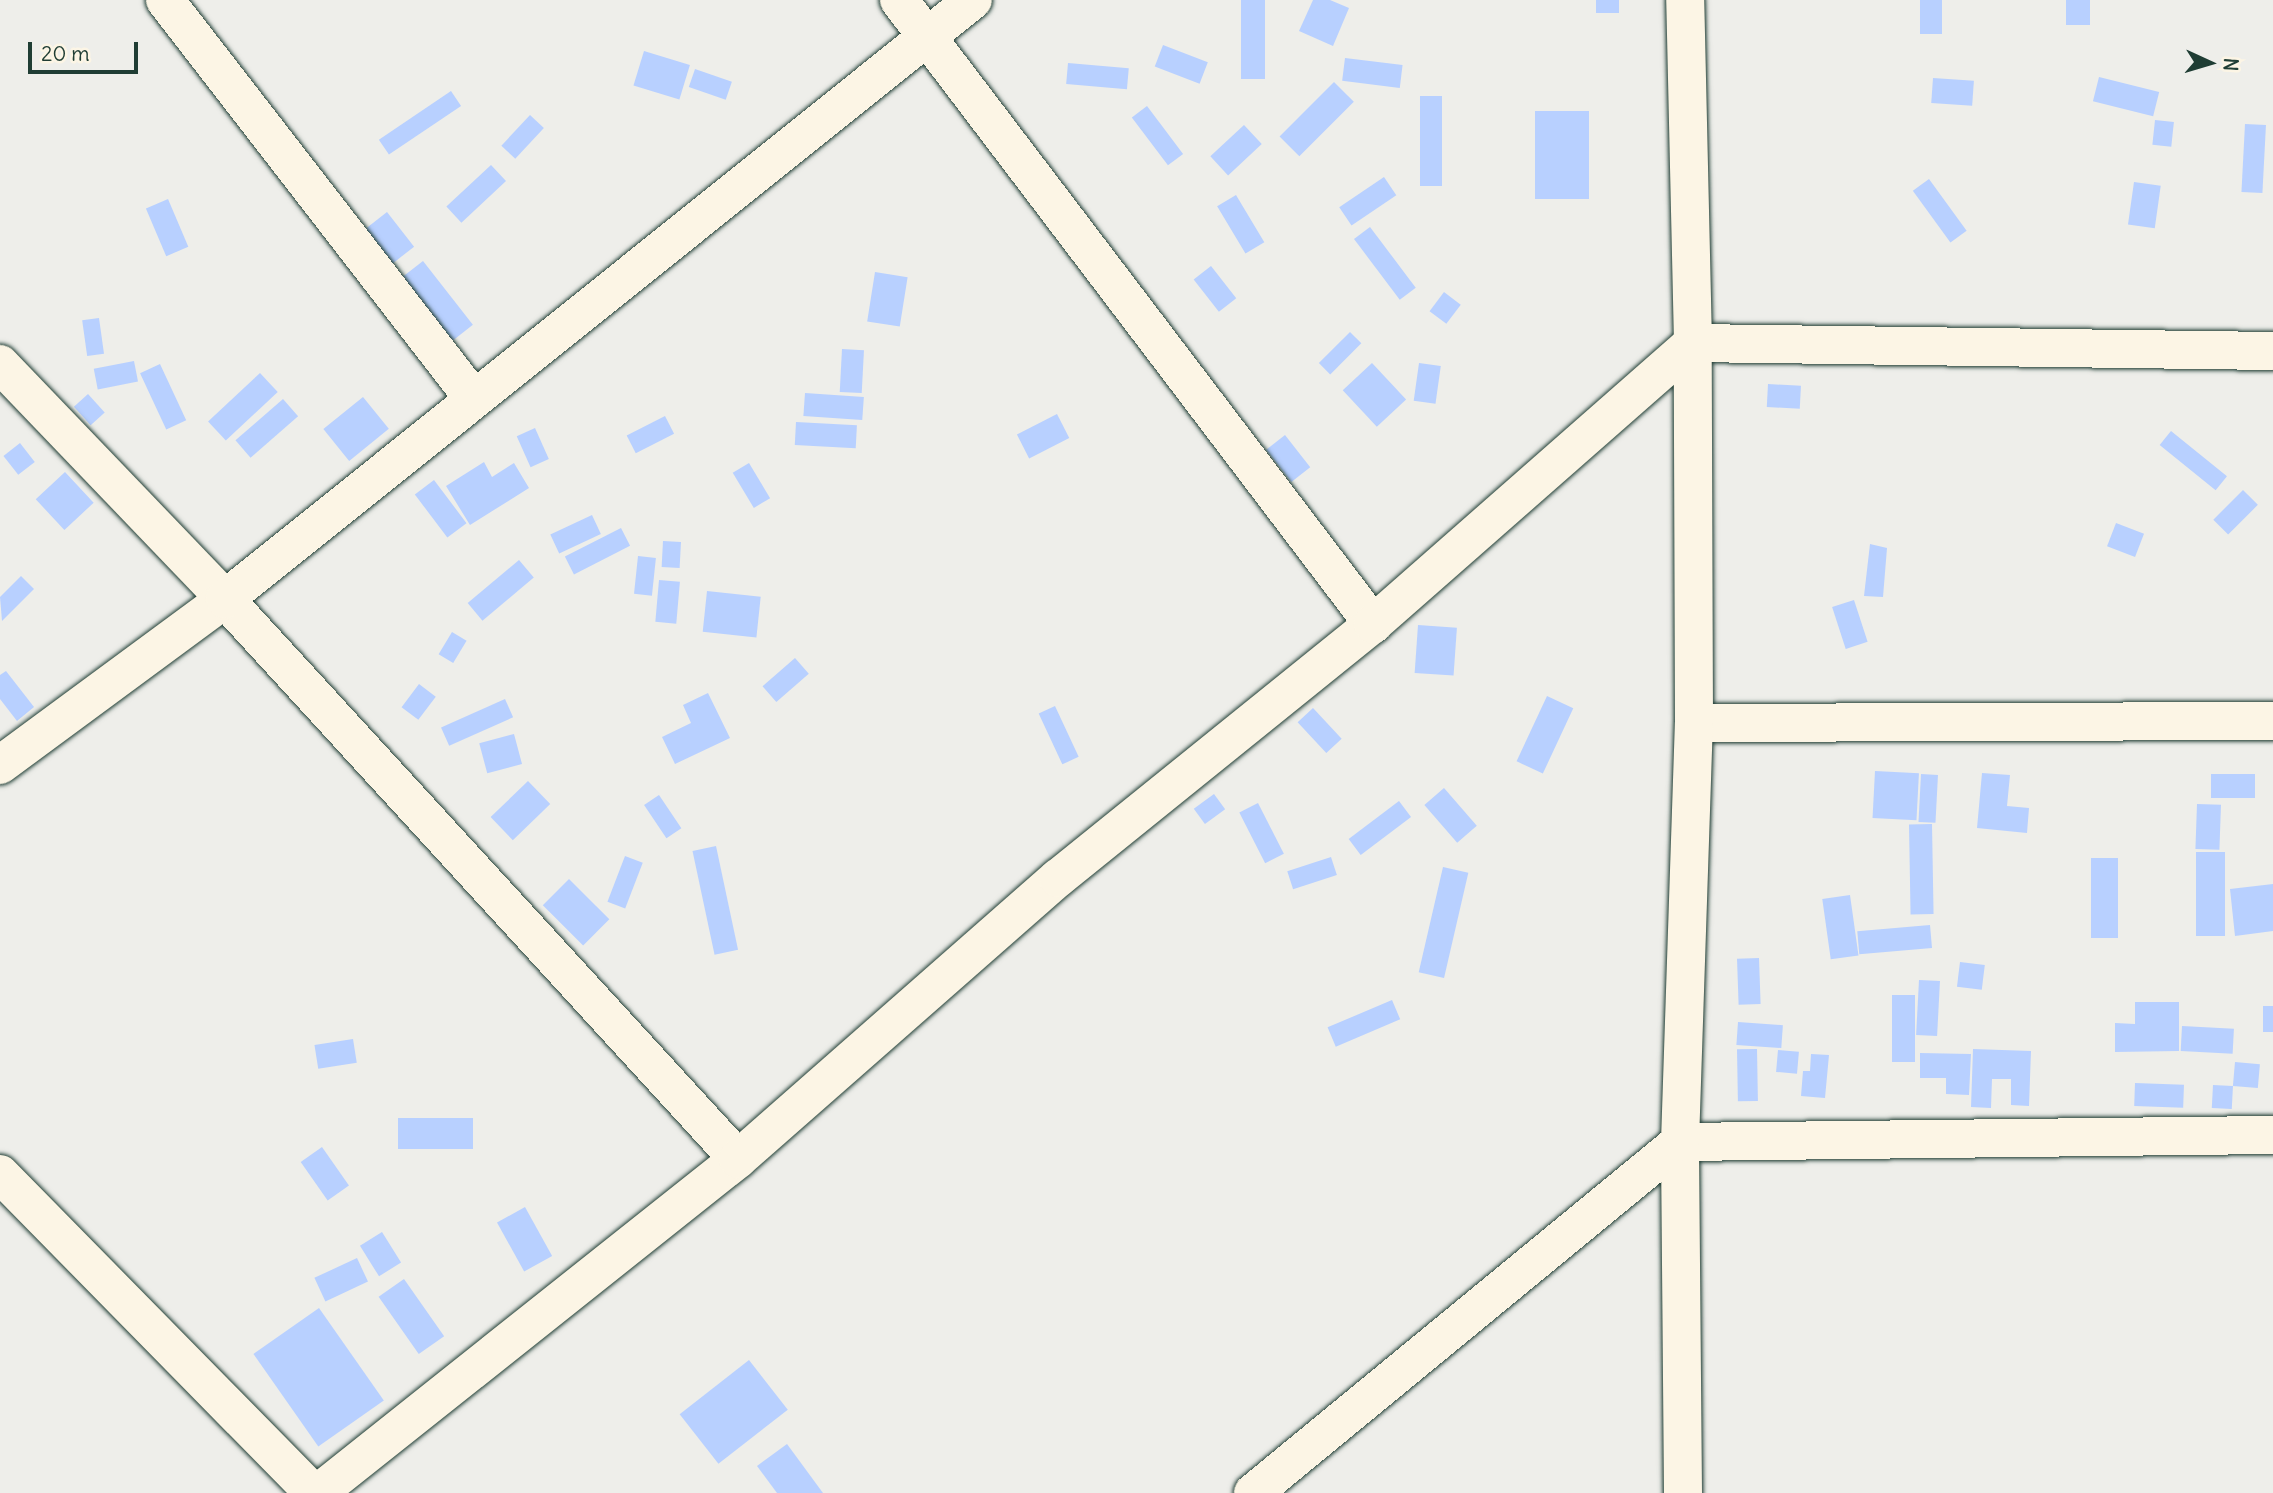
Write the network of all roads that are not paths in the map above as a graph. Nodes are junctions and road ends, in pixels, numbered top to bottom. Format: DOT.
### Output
graph roads {
  1 [pos="165,0"];
  2 [pos="899,0"];
  3 [pos="973,0"];
  4 [pos="1685,0"];
  5 [pos="926,36"];
  6 [pos="1693,344"];
  7 [pos="2273,351"];
  8 [pos="0,364"];
  9 [pos="473,398"];
  10 [pos="225,599"];
  11 [pos="1373,624"];
  12 [pos="2273,721"];
  13 [pos="1694,723"];
  14 [pos="0,765"];
  15 [pos="2273,1135"];
  16 [pos="1680,1142"];
  17 [pos="738,1159"];
  18 [pos="0,1174"];
  19 [pos="316,1493"];
  20 [pos="1253,1493"];
  21 [pos="1683,1493"];
  1 -- 9 [label="street"];
  2 -- 5 [label="street"];
  3 -- 5 [label="street"];
  4 -- 6 [label="street"];
  5 -- 9 [label="street"];
  5 -- 11 [label="street"];
  6 -- 7 [label="street"];
  6 -- 11 [label="street"];
  6 -- 13 [label="street"];
  8 -- 10 [label="street"];
  9 -- 10 [label="street"];
  10 -- 14 [label="street"];
  10 -- 17 [label="street"];
  11 -- 17 [label="street"];
  12 -- 13 [label="street"];
  13 -- 16 [label="street"];
  15 -- 16 [label="street"];
  16 -- 20 [label="street"];
  16 -- 21 [label="street"];
  17 -- 19 [label="street"];
  18 -- 19 [label="street"];
}
